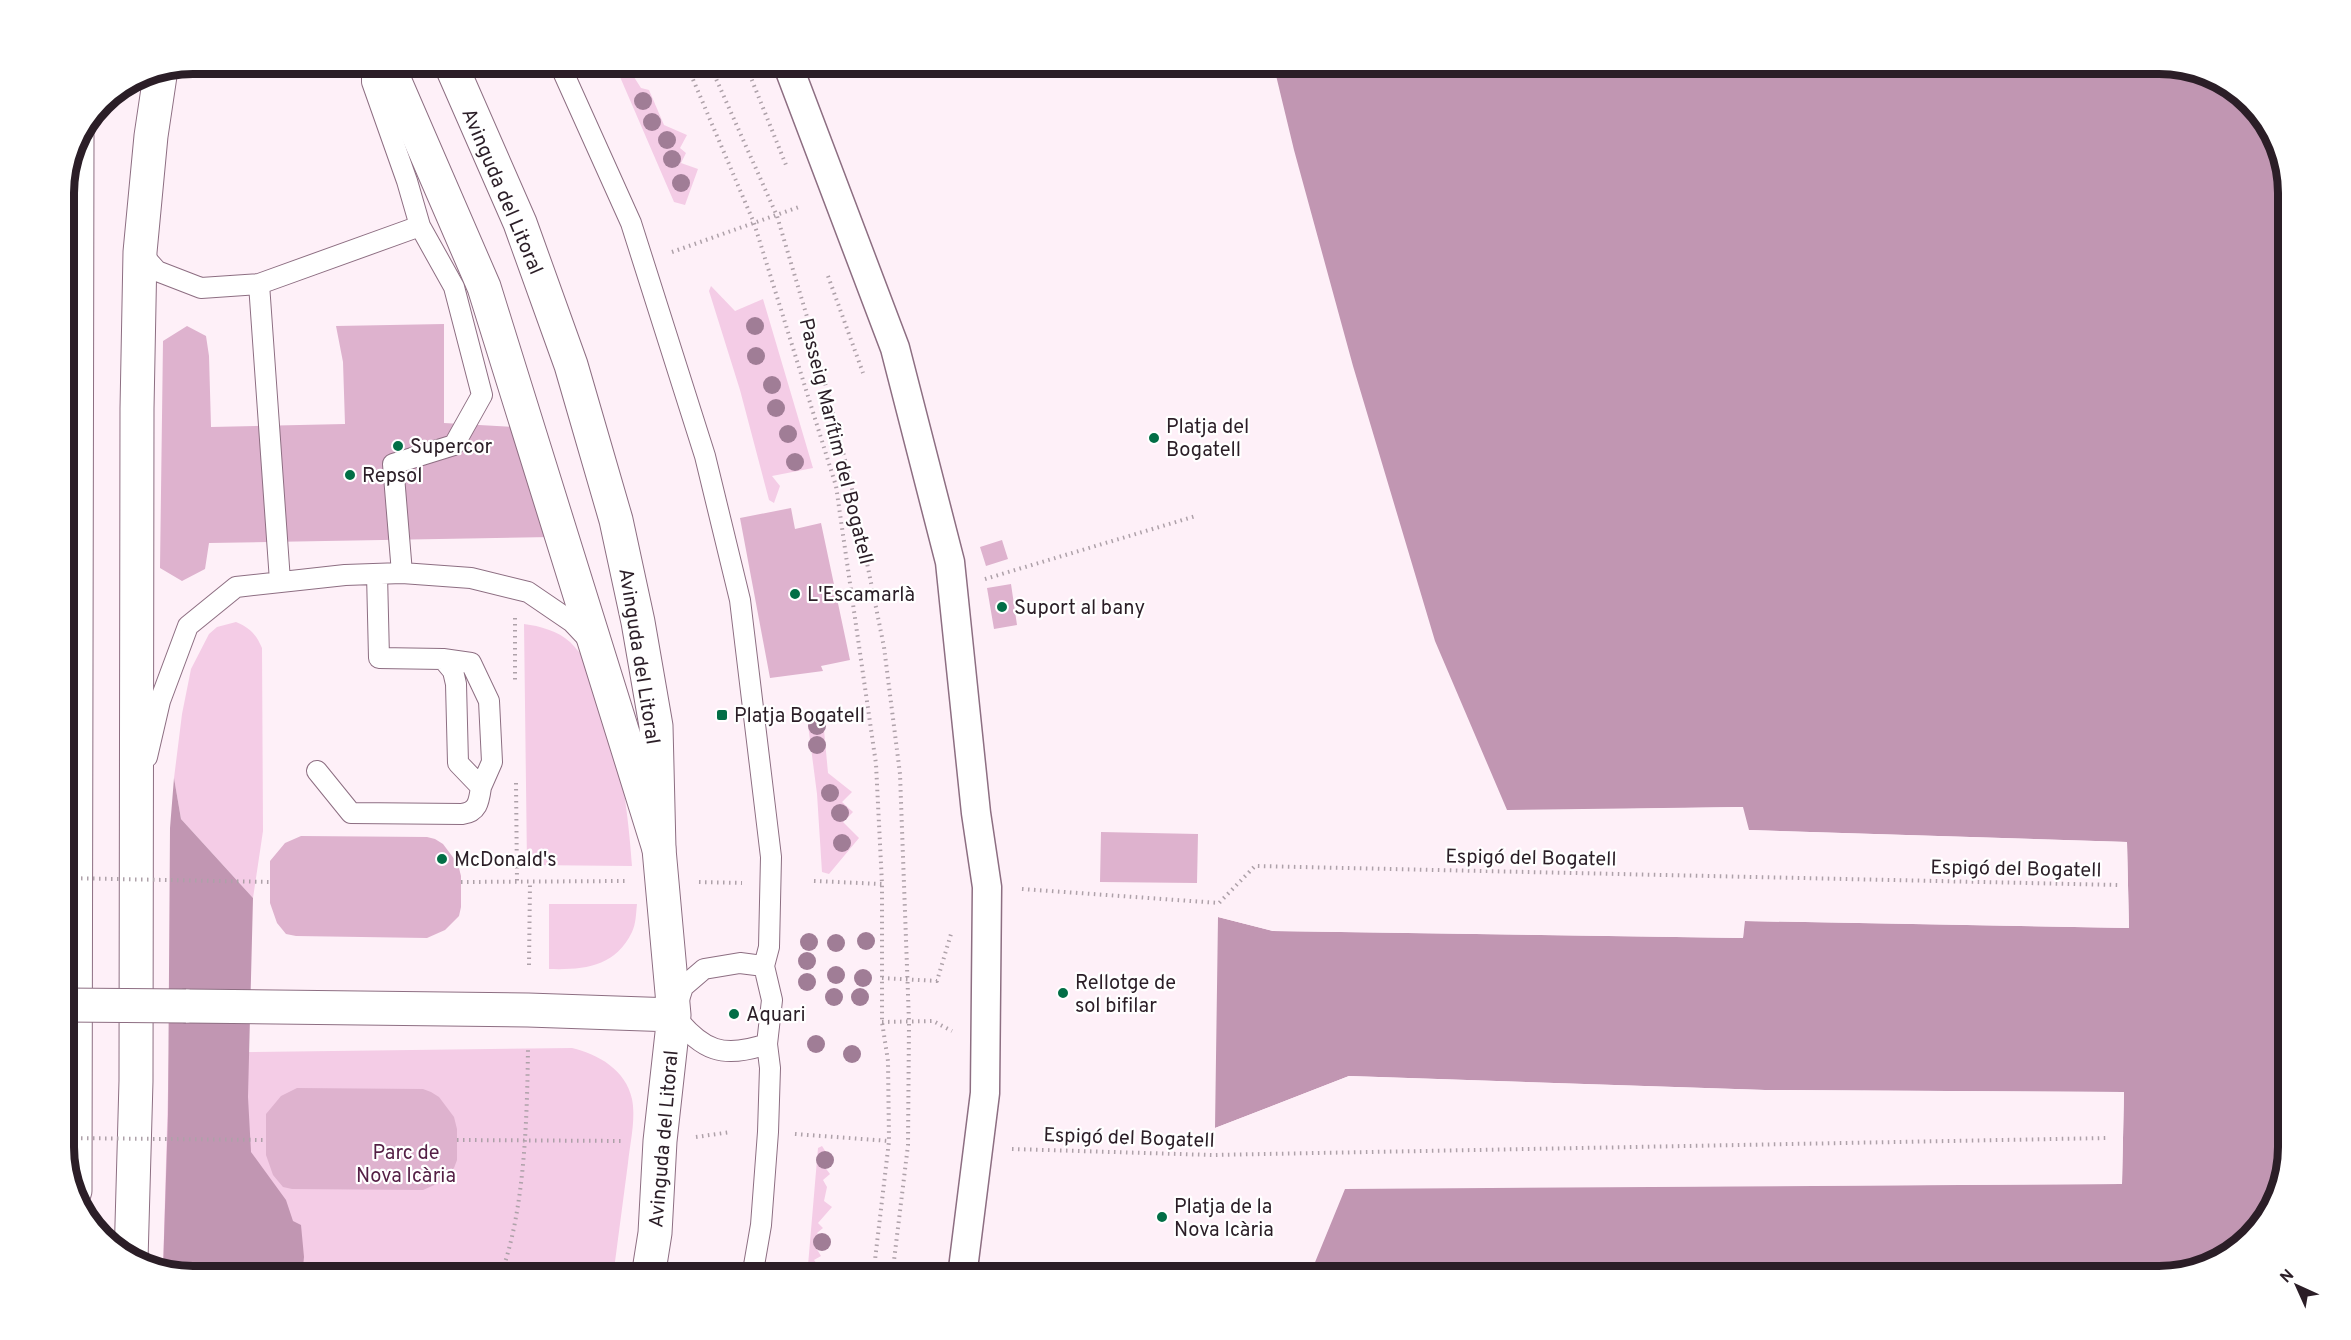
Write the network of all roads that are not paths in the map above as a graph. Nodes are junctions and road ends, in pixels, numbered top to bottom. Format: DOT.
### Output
graph roads {
  1 [pos="372,74"];
  2 [pos="392,74"];
  3 [pos="455,74"];
  4 [pos="564,74"];
  5 [pos="791,74"];
  6 [pos="160,79"];
  7 [pos="77,167"];
  8 [pos="420,226"];
  9 [pos="140,252"];
  10 [pos="259,284"];
  11 [pos="402,573"];
  12 [pos="377,574"];
  13 [pos="280,582"];
  14 [pos="596,647"];
  15 [pos="443,659"];
  16 [pos="317,771"];
  17 [pos="481,787"];
  18 [pos="137,797"];
  19 [pos="659,849"];
  20 [pos="764,966"];
  21 [pos="74,1005"];
  22 [pos="674,1015"];
  23 [pos="767,1044"];
  24 [pos="75,1163"];
  25 [pos="130,1249"];
  26 [pos="650,1266"];
  27 [pos="754,1266"];
  28 [pos="963,1266"];
  1 -- 8 [label="lane"];
  2 -- 14 [label="main road"];
  3 -- 19 [label="main road, Avinguda del Litoral"];
  4 -- 20 [label="lane"];
  5 -- 28 [label="street"];
  6 -- 9 [label="main road"];
  7 -- 24 [label="main road"];
  8 -- 10 [label="lane"];
  8 -- 11 [label="lane"];
  9 -- 10 [label="lane"];
  9 -- 18 [label="main road"];
  10 -- 13 [label="lane"];
  11 -- 12 [label="lane"];
  11 -- 14 [label="lane"];
  12 -- 13 [label="lane"];
  12 -- 15 [label="lane"];
  13 -- 18 [label="lane"];
  14 -- 19 [label="main road"];
  15 -- 17 [label="lane"];
  15 -- 17 [label="lane"];
  16 -- 17 [label="lane"];
  18 -- 25 [label="main road"];
  19 -- 22 [label="main road, Avinguda del Litoral"];
  20 -- 22 [label="lane"];
  20 -- 23 [label="lane"];
  21 -- 22 [label="main road, bridge"];
  22 -- 23 [label="lane"];
  22 -- 26 [label="main road, Avinguda del Litoral"];
  23 -- 27 [label="lane"];
}
